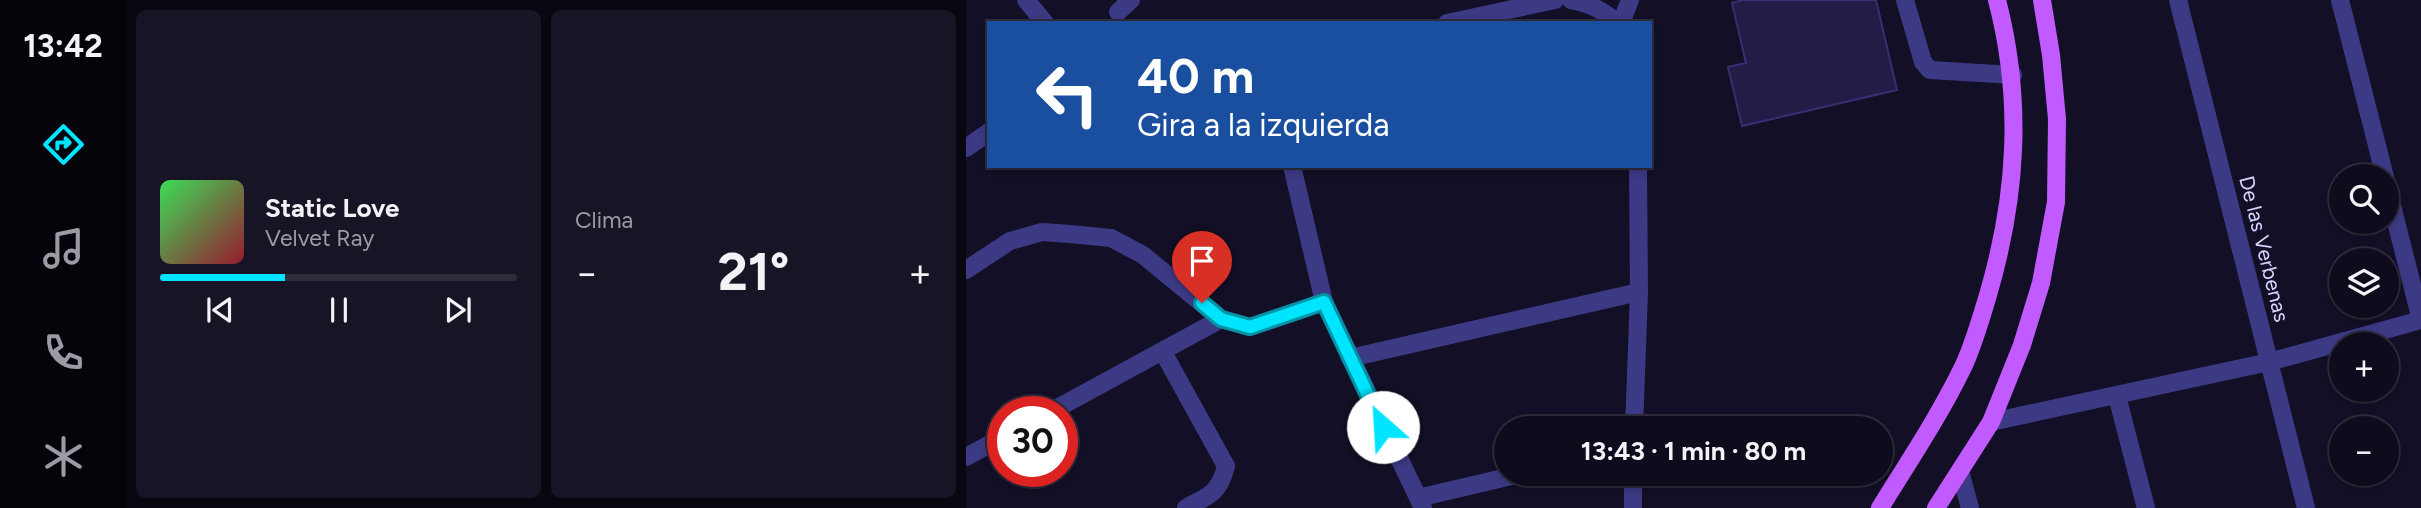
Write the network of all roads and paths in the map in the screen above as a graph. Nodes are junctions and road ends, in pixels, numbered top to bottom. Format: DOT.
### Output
graph roads {
  1 [pos="1026,0"];
  2 [pos="1555,0"];
  3 [pos="1630,0"];
  4 [pos="1905,0"];
  5 [pos="1997,0"];
  6 [pos="2042,0"];
  7 [pos="2178,0"];
  8 [pos="2340,0"];
  9 [pos="1579,1"];
  10 [pos="1043,21"];
  11 [pos="1456,21"];
  12 [pos="1617,21"];
  13 [pos="1621,21"];
  14 [pos="2013,75"];
  15 [pos="987,133"];
  16 [pos="966,148"];
  17 [pos="2382,164"];
  18 [pos="1292,168"];
  19 [pos="1638,168"];
  20 [pos="2399,233"];
  21 [pos="966,270"];
  22 [pos="1639,292"];
  23 [pos="1324,302"];
  24 [pos="1221,319"];
  25 [pos="2421,320"];
  26 [pos="1163,352"];
  27 [pos="1350,358"];
  28 [pos="2269,362"];
  29 [pos="2117,396"];
  30 [pos="1078,397"];
  31 [pos="1634,416"];
  32 [pos="1991,422"];
  33 [pos="987,446"];
  34 [pos="966,457"];
  35 [pos="1960,471"];
  36 [pos="1494,482"];
  37 [pos="1633,486"];
  38 [pos="1421,503"];
  39 [pos="1186,508"];
  40 [pos="1633,508"];
  41 [pos="1880,508"];
  42 [pos="1936,508"];
  43 [pos="1970,508"];
  44 [pos="2146,508"];
  45 [pos="2306,508"];
  1 -- 10 [label="street"];
  2 -- 11 [label="street"];
  3 -- 13 [label="street"];
  4 -- 14 [label="street"];
  5 -- 14 [label="main road"];
  6 -- 32 [label="main road"];
  7 -- 28 [label="street, De las Verbenas"];
  8 -- 17 [label="street"];
  9 -- 12 [label="street"];
  14 -- 41 [label="main road"];
  15 -- 16 [label="street"];
  18 -- 23 [label="street"];
  19 -- 22 [label="street"];
  20 -- 25 [label="street"];
  21 -- 24 [label="street"];
  22 -- 27 [label="street"];
  22 -- 31 [label="street"];
  23 -- 24 [label="street"];
  23 -- 27 [label="street"];
  24 -- 26 [label="street"];
  25 -- 28 [label="street"];
  26 -- 30 [label="street"];
  26 -- 39 [label="street"];
  27 -- 38 [label="street"];
  28 -- 29 [label="street"];
  28 -- 45 [label="street, De las Verbenas"];
  29 -- 32 [label="street"];
  29 -- 44 [label="street"];
  32 -- 35 [label="main road"];
  33 -- 34 [label="street"];
  35 -- 42 [label="main road"];
  35 -- 43 [label="street"];
  36 -- 38 [label="street"];
  37 -- 40 [label="street"];
}
